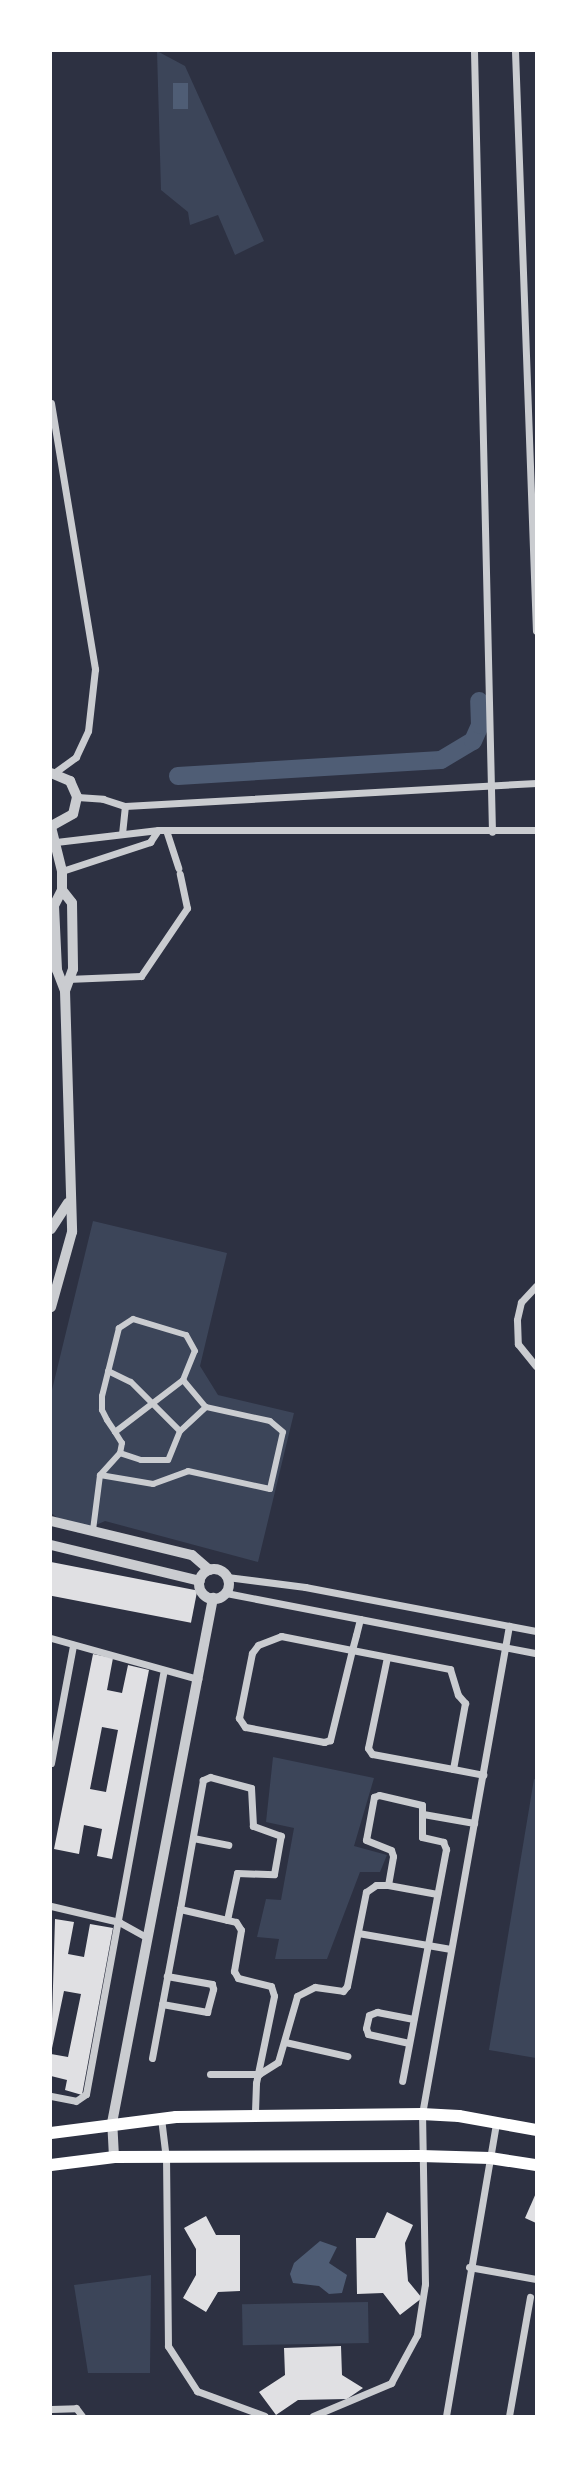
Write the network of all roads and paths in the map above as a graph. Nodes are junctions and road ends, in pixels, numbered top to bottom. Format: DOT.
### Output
graph roads {
  1 [pos="474,51"];
  2 [pos="515,51"];
  3 [pos="51,403"];
  4 [pos="536,631"];
  5 [pos="52,773"];
  6 [pos="536,783"];
  7 [pos="491,786"];
  8 [pos="77,797"];
  9 [pos="125,806"];
  10 [pos="51,827"];
  11 [pos="162,830"];
  12 [pos="536,830"];
  13 [pos="492,832"];
  14 [pos="122,834"];
  15 [pos="55,842"];
  16 [pos="62,871"];
  17 [pos="62,890"];
  18 [pos="65,979"];
  19 [pos="68,1203"];
  20 [pos="51,1229"];
  21 [pos="536,1286"];
  22 [pos="51,1307"];
  23 [pos="536,1366"];
  24 [pos="108,1371"];
  25 [pos="183,1380"];
  26 [pos="151,1405"];
  27 [pos="206,1408"];
  28 [pos="180,1431"];
  29 [pos="115,1432"];
  30 [pos="120,1453"];
  31 [pos="100,1475"];
  32 [pos="51,1521"];
  33 [pos="93,1530"];
  34 [pos="51,1545"];
  35 [pos="209,1570"];
  36 [pos="227,1577"];
  37 [pos="200,1581"];
  38 [pos="226,1593"];
  39 [pos="213,1598"];
  40 [pos="360,1619"];
  41 [pos="509,1626"];
  42 [pos="536,1632"];
  43 [pos="51,1638"];
  44 [pos="73,1645"];
  45 [pos="506,1647"];
  46 [pos="352,1650"];
  47 [pos="536,1653"];
  48 [pos="387,1657"];
  49 [pos="164,1670"];
  50 [pos="198,1679"];
  51 [pos="51,1763"];
  52 [pos="453,1769"];
  53 [pos="483,1775"];
  54 [pos="424,1814"];
  55 [pos="474,1823"];
  56 [pos="193,1838"];
  57 [pos="228,1845"];
  58 [pos="388,1885"];
  59 [pos="437,1894"];
  60 [pos="51,1906"];
  61 [pos="180,1909"];
  62 [pos="227,1920"];
  63 [pos="119,1922"];
  64 [pos="358,1933"];
  65 [pos="148,1938"];
  66 [pos="428,1944"];
  67 [pos="452,1949"];
  68 [pos="167,1976"];
  69 [pos="162,2004"];
  70 [pos="413,2019"];
  71 [pos="285,2042"];
  72 [pos="410,2043"];
  73 [pos="347,2056"];
  74 [pos="152,2058"];
  75 [pos="209,2074"];
  76 [pos="259,2074"];
  77 [pos="402,2081"];
  78 [pos="51,2096"];
  79 [pos="422,2114"];
  80 [pos="255,2116"];
  81 [pos="161,2119"];
  82 [pos="112,2123"];
  83 [pos="496,2123"];
  84 [pos="536,2130"];
  85 [pos="51,2133"];
  86 [pos="166,2156"];
  87 [pos="421,2156"];
  88 [pos="114,2157"];
  89 [pos="489,2158"];
  90 [pos="51,2165"];
  91 [pos="536,2165"];
  92 [pos="469,2267"];
  93 [pos="536,2279"];
  94 [pos="530,2297"];
  95 [pos="51,2409"];
  96 [pos="82,2416"];
  97 [pos="265,2416"];
  98 [pos="313,2416"];
  99 [pos="446,2416"];
  100 [pos="509,2416"];
  1 -- 7 [label="street"];
  2 -- 4 [label="street"];
  3 -- 5 [label="street"];
  5 -- 8 [label="street"];
  6 -- 7 [label="street"];
  7 -- 9 [label="street"];
  7 -- 13 [label="street"];
  8 -- 9 [label="street"];
  8 -- 10 [label="street"];
  9 -- 14 [label="street"];
  10 -- 15 [label="street"];
  11 -- 13 [label="street"];
  11 -- 14 [label="street"];
  11 -- 16 [label="street"];
  11 -- 18 [label="street"];
  12 -- 13 [label="street"];
  14 -- 15 [label="street"];
  15 -- 16 [label="street"];
  16 -- 17 [label="street"];
  17 -- 18 [label="street"];
  17 -- 18 [label="street"];
  18 -- 19 [label="street"];
  19 -- 20 [label="street"];
  19 -- 22 [label="street"];
  21 -- 23 [label="street"];
  24 -- 25 [label="street"];
  24 -- 26 [label="street"];
  24 -- 29 [label="street"];
  25 -- 26 [label="street"];
  25 -- 27 [label="street"];
  26 -- 28 [label="street"];
  26 -- 29 [label="street"];
  27 -- 28 [label="street"];
  27 -- 31 [label="street"];
  28 -- 30 [label="street"];
  29 -- 30 [label="street"];
  30 -- 31 [label="street"];
  31 -- 33 [label="street"];
  32 -- 33 [label="street"];
  33 -- 35 [label="street"];
  34 -- 37 [label="street"];
  35 -- 36 [label="street"];
  35 -- 37 [label="street"];
  36 -- 38 [label="street"];
  36 -- 41 [label="street"];
  37 -- 39 [label="street"];
  38 -- 39 [label="street"];
  38 -- 40 [label="street"];
  39 -- 50 [label="street"];
  40 -- 45 [label="street"];
  40 -- 46 [label="street"];
  41 -- 42 [label="street"];
  41 -- 45 [label="street"];
  43 -- 44 [label="street"];
  44 -- 49 [label="street"];
  44 -- 51 [label="street"];
  45 -- 47 [label="street"];
  45 -- 53 [label="street"];
  46 -- 46 [label="street"];
  46 -- 48 [label="street"];
  48 -- 52 [label="street"];
  48 -- 52 [label="street"];
  49 -- 50 [label="street"];
  49 -- 63 [label="street"];
  50 -- 65 [label="street"];
  52 -- 53 [label="street"];
  53 -- 55 [label="street"];
  54 -- 55 [label="street"];
  54 -- 58 [label="street"];
  54 -- 59 [label="street"];
  55 -- 67 [label="street"];
  56 -- 57 [label="street"];
  56 -- 61 [label="street"];
  56 -- 62 [label="street"];
  58 -- 59 [label="street"];
  58 -- 64 [label="street"];
  59 -- 66 [label="street"];
  60 -- 63 [label="street"];
  61 -- 62 [label="street"];
  61 -- 68 [label="street"];
  62 -- 76 [label="street"];
  63 -- 65 [label="street"];
  63 -- 78 [label="street"];
  64 -- 66 [label="street"];
  64 -- 71 [label="street"];
  65 -- 82 [label="street"];
  66 -- 67 [label="street"];
  66 -- 70 [label="street"];
  67 -- 79 [label="street"];
  68 -- 69 [label="street"];
  68 -- 69 [label="street"];
  69 -- 74 [label="street"];
  70 -- 72 [label="street"];
  70 -- 72 [label="street"];
  71 -- 73 [label="street"];
  71 -- 76 [label="street"];
  72 -- 77 [label="street"];
  75 -- 76 [label="street"];
  76 -- 80 [label="street"];
  79 -- 80 [label="main road"];
  79 -- 83 [label="main road"];
  79 -- 87 [label="street"];
  80 -- 81 [label="main road"];
  81 -- 82 [label="main road"];
  81 -- 86 [label="street"];
  82 -- 85 [label="main road"];
  82 -- 88 [label="street"];
  83 -- 84 [label="main road"];
  83 -- 89 [label="street"];
  86 -- 87 [label="main road"];
  86 -- 88 [label="main road"];
  86 -- 97 [label="street"];
  87 -- 89 [label="main road"];
  87 -- 98 [label="street"];
  88 -- 90 [label="main road"];
  89 -- 91 [label="main road"];
  89 -- 92 [label="street"];
  92 -- 93 [label="street"];
  92 -- 99 [label="street"];
  94 -- 100 [label="street"];
  95 -- 96 [label="street"];
}
